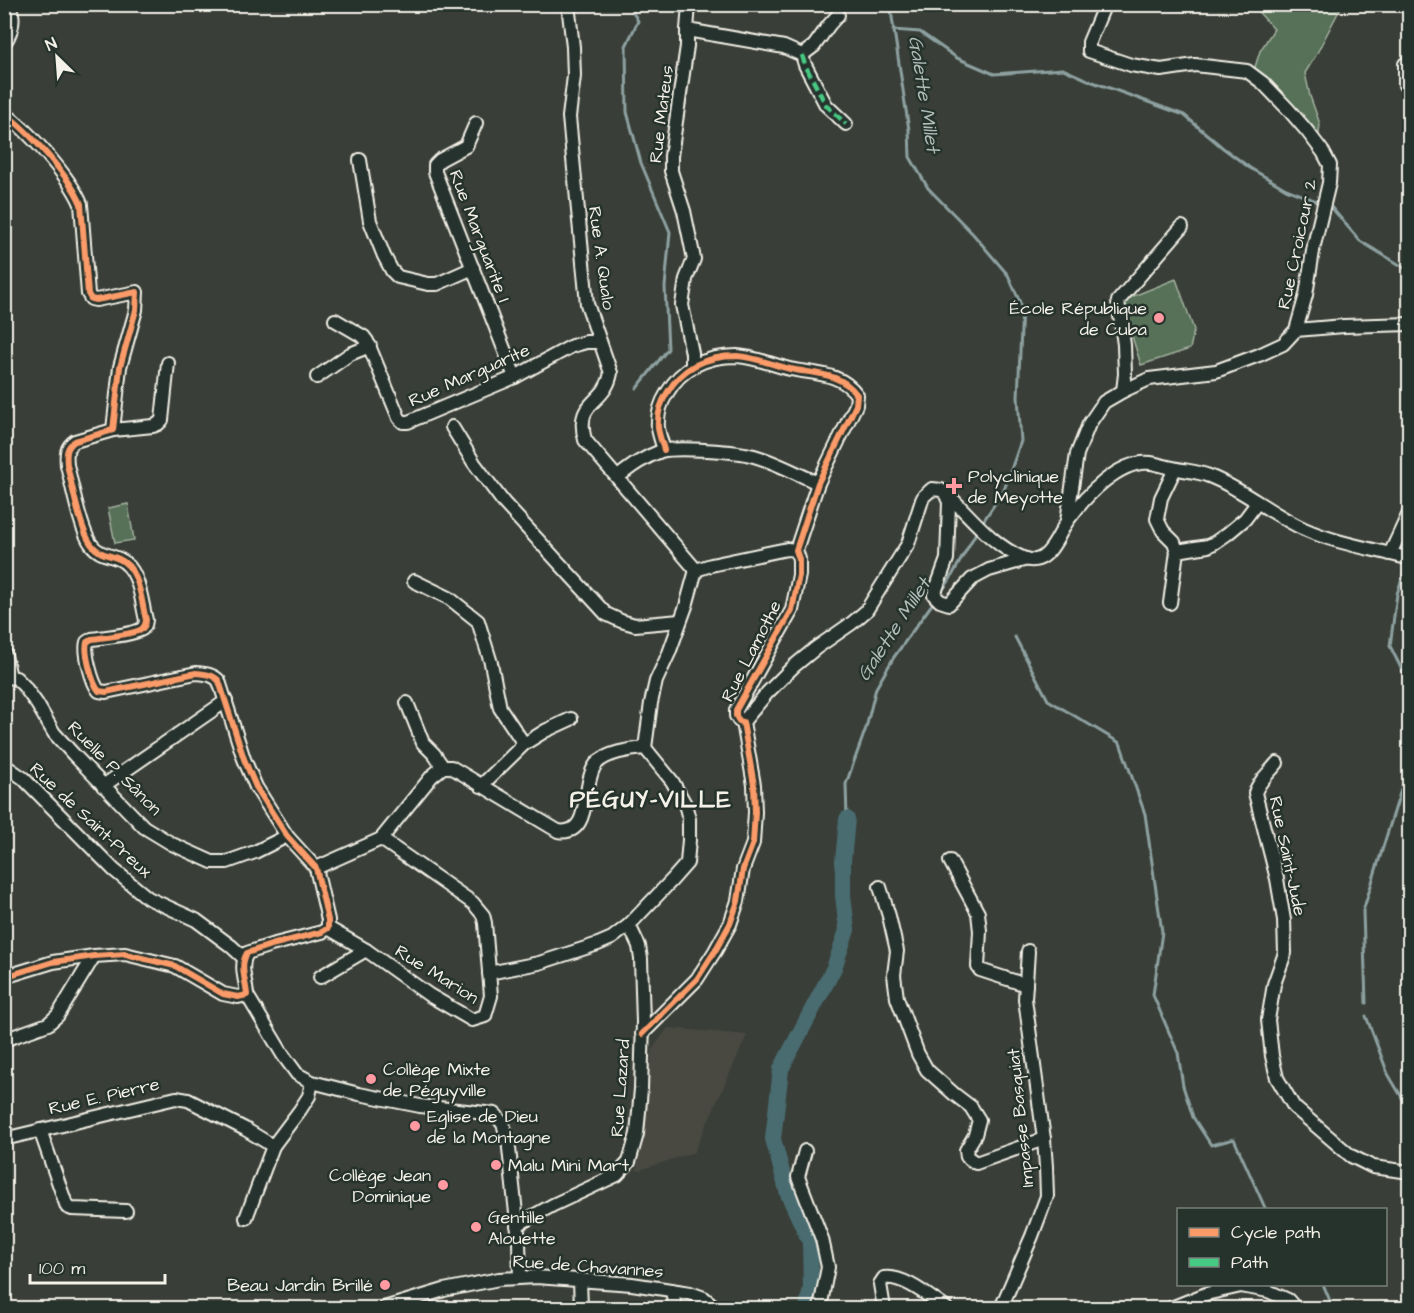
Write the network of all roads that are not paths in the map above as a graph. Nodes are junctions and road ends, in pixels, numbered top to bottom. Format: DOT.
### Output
graph roads {
  1 [pos="8,4"];
  2 [pos="568,4"];
  3 [pos="689,4"];
  4 [pos="1105,4"];
  5 [pos="838,15"];
  6 [pos="687,30"];
  7 [pos="4,43"];
  8 [pos="802,55"];
  9 [pos="1405,64"];
  10 [pos="1410,91"];
  11 [pos="4,112"];
  12 [pos="476,123"];
  13 [pos="846,124"];
  14 [pos="360,160"];
  15 [pos="1182,227"];
  16 [pos="473,268"];
  17 [pos="335,320"];
  18 [pos="1410,324"];
  19 [pos="1296,330"];
  20 [pos="600,342"];
  21 [pos="370,346"];
  22 [pos="168,363"];
  23 [pos="692,366"];
  24 [pos="317,377"];
  25 [pos="515,377"];
  26 [pos="1123,390"];
  27 [pos="452,427"];
  28 [pos="113,430"];
  29 [pos="664,450"];
  30 [pos="1175,469"];
  31 [pos="618,477"];
  32 [pos="818,483"];
  33 [pos="945,492"];
  34 [pos="1257,503"];
  35 [pos="1410,511"];
  36 [pos="1067,521"];
  37 [pos="796,550"];
  38 [pos="1177,551"];
  39 [pos="1390,554"];
  40 [pos="1027,560"];
  41 [pos="1410,560"];
  42 [pos="696,570"];
  43 [pos="414,581"];
  44 [pos="1170,603"];
  45 [pos="680,621"];
  46 [pos="4,651"];
  47 [pos="7,677"];
  48 [pos="226,701"];
  49 [pos="407,703"];
  50 [pos="571,719"];
  51 [pos="743,722"];
  52 [pos="524,744"];
  53 [pos="645,748"];
  54 [pos="1277,764"];
  55 [pos="4,765"];
  56 [pos="443,767"];
  57 [pos="104,786"];
  58 [pos="481,786"];
  59 [pos="287,836"];
  60 [pos="381,839"];
  61 [pos="950,861"];
  62 [pos="316,868"];
  63 [pos="880,887"];
  64 [pos="629,925"];
  65 [pos="328,928"];
  66 [pos="366,950"];
  67 [pos="1028,951"];
  68 [pos="94,956"];
  69 [pos="244,958"];
  70 [pos="489,974"];
  71 [pos="4,977"];
  72 [pos="320,977"];
  73 [pos="1026,985"];
  74 [pos="247,995"];
  75 [pos="642,1034"];
  76 [pos="4,1040"];
  77 [pos="312,1082"];
  78 [pos="40,1130"];
  79 [pos="4,1139"];
  80 [pos="1044,1139"];
  81 [pos="273,1146"];
  82 [pos="805,1151"];
  83 [pos="1410,1172"];
  84 [pos="126,1211"];
  85 [pos="246,1218"];
  86 [pos="517,1225"];
  87 [pos="520,1277"];
  88 [pos="580,1280"];
  89 [pos="672,1290"];
  90 [pos="384,1308"];
  91 [pos="581,1308"];
  92 [pos="675,1308"];
  93 [pos="716,1308"];
  94 [pos="820,1308"];
  95 [pos="884,1308"];
  96 [pos="946,1308"];
  97 [pos="1000,1308"];
  98 [pos="1171,1308"];
  99 [pos="1295,1308"];
  1 -- 7 [label="street"];
  2 -- 20 [label="street, Rue A. Qualo"];
  3 -- 6 [label="street, Rue Mateus"];
  4 -- 19 [label="street, Rue Croicour 2"];
  5 -- 8 [label="street"];
  6 -- 8 [label="street"];
  6 -- 23 [label="street, Rue Mateus"];
  8 -- 13 [label="street"];
  9 -- 10 [label="street"];
  11 -- 28 [label="street"];
  12 -- 16 [label="street, Rue Marguarite I"];
  14 -- 16 [label="street"];
  15 -- 26 [label="street"];
  16 -- 25 [label="street, Rue Marguarite I"];
  17 -- 21 [label="street, Rue Marguarite"];
  18 -- 19 [label="street"];
  19 -- 26 [label="street, Rue Croicour 2"];
  20 -- 25 [label="street, Rue Marguarite"];
  20 -- 31 [label="street, Rue A. Qualo"];
  21 -- 24 [label="street"];
  21 -- 25 [label="street, Rue Marguarite"];
  22 -- 28 [label="street"];
  23 -- 29 [label="street"];
  23 -- 32 [label="street, Rue Lamothe"];
  26 -- 36 [label="street, Rue Croicour 2"];
  27 -- 45 [label="street"];
  28 -- 48 [label="street"];
  29 -- 31 [label="street"];
  29 -- 32 [label="street"];
  30 -- 34 [label="street"];
  30 -- 36 [label="street"];
  30 -- 38 [label="street"];
  31 -- 42 [label="street, Rue A. Qualo"];
  32 -- 37 [label="street, Rue Lamothe"];
  33 -- 40 [label="street"];
  33 -- 40 [label="street"];
  33 -- 51 [label="street, Rue Lamothe"];
  34 -- 38 [label="street"];
  34 -- 39 [label="street"];
  35 -- 39 [label="street"];
  36 -- 40 [label="street"];
  37 -- 42 [label="street"];
  37 -- 51 [label="street, Rue Lamothe"];
  38 -- 44 [label="street"];
  39 -- 41 [label="street"];
  42 -- 45 [label="street"];
  43 -- 52 [label="street"];
  45 -- 53 [label="street"];
  46 -- 47 [label="street"];
  47 -- 57 [label="street, Ruelle P. Sânon"];
  48 -- 57 [label="street"];
  48 -- 59 [label="street"];
  49 -- 56 [label="street"];
  50 -- 52 [label="street"];
  51 -- 75 [label="street, Rue Lamothe"];
  52 -- 58 [label="street"];
  53 -- 58 [label="street"];
  53 -- 64 [label="street"];
  54 -- 83 [label="street, Rue Saint-Jude"];
  55 -- 69 [label="street, Rue de Saint-Preux"];
  56 -- 58 [label="street"];
  56 -- 60 [label="street"];
  57 -- 59 [label="street, Ruelle P. Sânon"];
  59 -- 62 [label="street"];
  60 -- 62 [label="street"];
  60 -- 70 [label="street, Rue Marion"];
  61 -- 73 [label="street"];
  62 -- 65 [label="street"];
  63 -- 80 [label="street"];
  64 -- 70 [label="street"];
  64 -- 75 [label="street, Rue Lazard"];
  65 -- 66 [label="street, Rue Marion"];
  65 -- 69 [label="street"];
  66 -- 70 [label="street, Rue Marion"];
  66 -- 72 [label="street"];
  67 -- 73 [label="street, Impasse Basquiat"];
  68 -- 71 [label="street"];
  68 -- 74 [label="street"];
  68 -- 76 [label="street"];
  69 -- 74 [label="street"];
  73 -- 80 [label="street, Impasse Basquiat"];
  74 -- 77 [label="street"];
  75 -- 86 [label="street, Rue Lazard"];
  77 -- 81 [label="street"];
  77 -- 86 [label="street"];
  78 -- 79 [label="street, Rue E. Pierre"];
  78 -- 81 [label="street, Rue E. Pierre"];
  78 -- 84 [label="street"];
  80 -- 97 [label="street, Impasse Basquiat"];
  81 -- 85 [label="street"];
  82 -- 94 [label="street"];
  86 -- 87 [label="street"];
  87 -- 88 [label="street, Rue de Chavannes"];
  87 -- 90 [label="street, Rue de Chavannes"];
  88 -- 89 [label="street, Rue de Chavannes"];
  88 -- 91 [label="street"];
  89 -- 92 [label="street"];
  89 -- 93 [label="street, Rue de Chavannes"];
  95 -- 96 [label="street"];
  98 -- 99 [label="street"];
}
